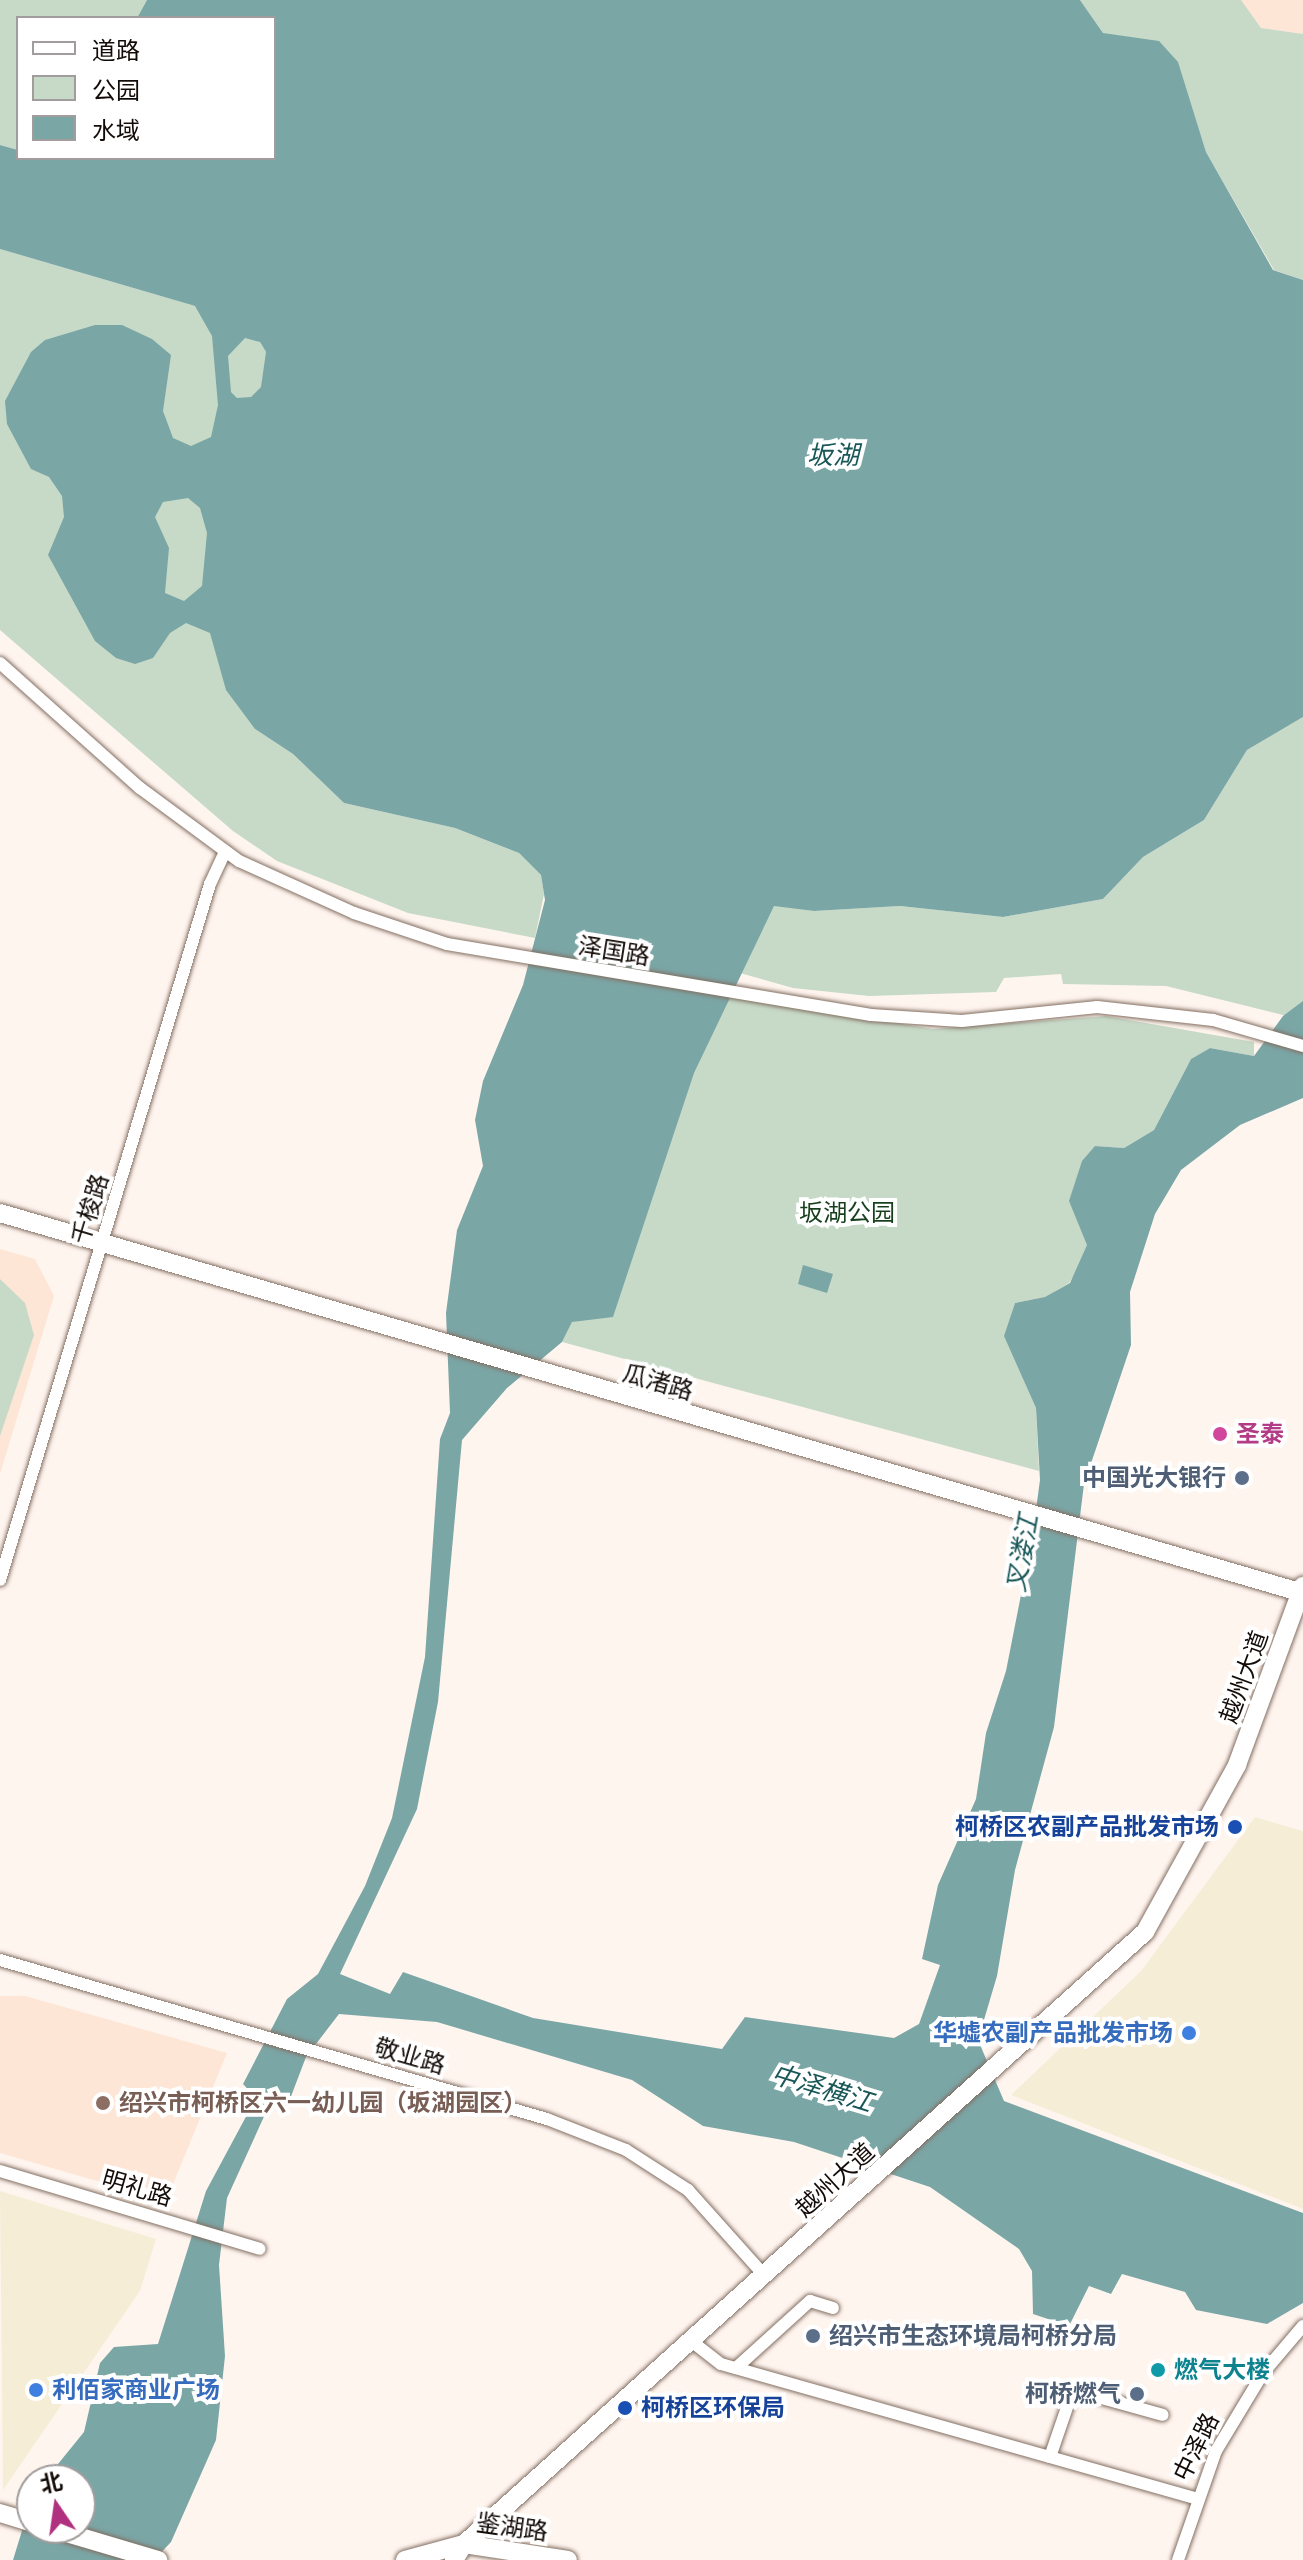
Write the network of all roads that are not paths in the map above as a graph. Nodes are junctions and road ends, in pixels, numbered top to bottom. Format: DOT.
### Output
graph roads {
  1 [pos="0,663"];
  2 [pos="225,852"];
  3 [pos="1303,1046"];
  4 [pos="0,1213"];
  5 [pos="102,1244"];
  6 [pos="0,1580"];
  7 [pos="1302,1591"];
  8 [pos="0,1960"];
  9 [pos="0,2171"];
  10 [pos="260,2249"];
  11 [pos="763,2274"];
  12 [pos="833,2308"];
  13 [pos="1303,2326"];
  14 [pos="690,2340"];
  15 [pos="736,2368"];
  16 [pos="1163,2415"];
  17 [pos="1050,2457"];
  18 [pos="1196,2498"];
  19 [pos="96,2542"];
  20 [pos="459,2552"];
  21 [pos="158,2560"];
  22 [pos="405,2560"];
  23 [pos="568,2560"];
  24 [pos="1178,2560"];
  1 -- 2 [label="street, 泽国路"];
  2 -- 3 [label="street, 泽国路"];
  2 -- 5 [label="street, 千梭路"];
  4 -- 5 [label="street, 瓜渚路"];
  5 -- 6 [label="street, 千梭路"];
  5 -- 7 [label="street, 瓜渚路"];
  7 -- 11 [label="street, 越州大道"];
  8 -- 11 [label="street, 敬业路"];
  9 -- 10 [label="street, 明礼路"];
  11 -- 14 [label="street, 越州大道"];
  12 -- 15 [label="street"];
  13 -- 18 [label="street, 中泽路"];
  14 -- 15 [label="street"];
  14 -- 20 [label="street, 越州大道"];
  15 -- 17 [label="street"];
  16 -- 17 [label="street"];
  17 -- 18 [label="street"];
  18 -- 24 [label="street, 中泽路"];
  19 -- 21 [label="street"];
  20 -- 22 [label="street, 鉴湖路"];
  20 -- 23 [label="street, 鉴湖路"];
}
